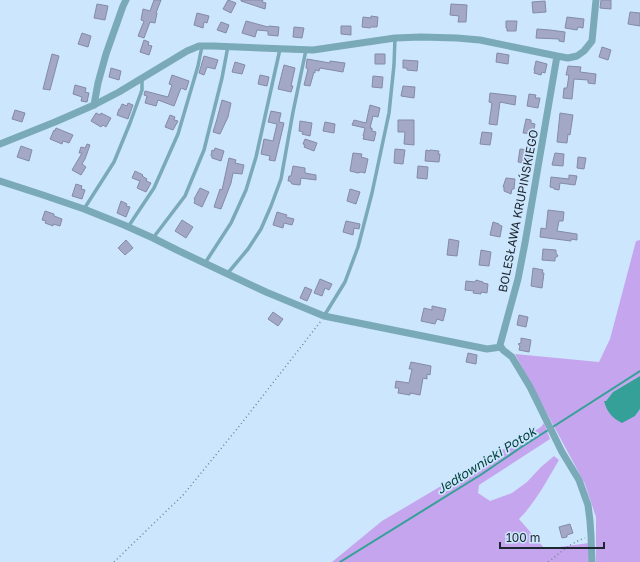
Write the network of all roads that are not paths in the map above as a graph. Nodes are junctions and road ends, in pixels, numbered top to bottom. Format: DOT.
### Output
graph roads {
  1 [pos="126,0"];
  2 [pos="596,0"];
  3 [pos="395,38"];
  4 [pos="202,46"];
  5 [pos="228,46"];
  6 [pos="280,49"];
  7 [pos="306,50"];
  8 [pos="557,56"];
  9 [pos="142,79"];
  10 [pos="94,105"];
  11 [pos="0,144"];
  12 [pos="0,182"];
  13 [pos="84,209"];
  14 [pos="128,227"];
  15 [pos="153,238"];
  16 [pos="204,263"];
  17 [pos="227,274"];
  18 [pos="324,316"];
  19 [pos="500,347"];
  20 [pos="592,562"];
  1 -- 10 [label="street"];
  2 -- 8 [label="street"];
  3 -- 7 [label="street"];
  3 -- 8 [label="street"];
  3 -- 18 [label="lane"];
  4 -- 5 [label="street"];
  4 -- 9 [label="street"];
  4 -- 14 [label="lane"];
  5 -- 6 [label="street"];
  5 -- 15 [label="lane"];
  6 -- 7 [label="street"];
  6 -- 16 [label="lane"];
  7 -- 17 [label="lane"];
  8 -- 19 [label="street, BOLESŁAWA KRUPIŃSKIEGO"];
  9 -- 10 [label="street"];
  9 -- 13 [label="lane"];
  10 -- 11 [label="street"];
  12 -- 13 [label="street"];
  13 -- 14 [label="street"];
  14 -- 15 [label="street"];
  15 -- 16 [label="street"];
  16 -- 17 [label="street"];
  17 -- 18 [label="street"];
  18 -- 19 [label="street"];
  19 -- 20 [label="street"];
}
